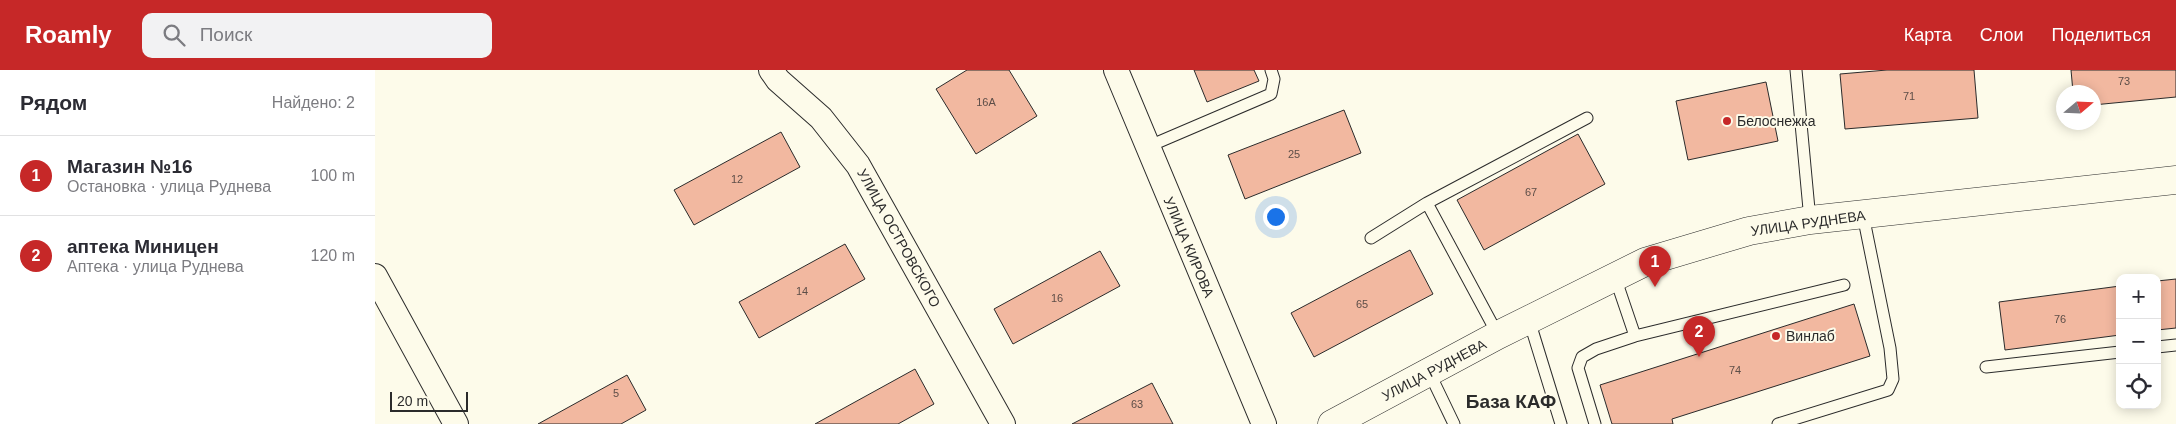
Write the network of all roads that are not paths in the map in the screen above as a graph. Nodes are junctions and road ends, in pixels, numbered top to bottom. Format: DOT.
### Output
graph roads {
  1 [pos="771,70"];
  2 [pos="1116,70"];
  3 [pos="1271,70"];
  4 [pos="1796,70"];
  5 [pos="1587,118"];
  6 [pos="1147,147"];
  7 [pos="2176,180"];
  8 [pos="1427,202"];
  9 [pos="1863,215"];
  10 [pos="1810,220"];
  11 [pos="1371,238"];
  12 [pos="375,276"];
  13 [pos="1615,277"];
  14 [pos="1844,284"];
  15 [pos="1529,320"];
  16 [pos="1498,336"];
  17 [pos="1635,336"];
  18 [pos="2176,345"];
  19 [pos="2161,347"];
  20 [pos="2116,352"];
  21 [pos="1986,367"];
  22 [pos="1429,372"];
  23 [pos="456,424"];
  24 [pos="1003,424"];
  25 [pos="1264,424"];
  26 [pos="1332,424"];
  27 [pos="1454,424"];
  28 [pos="1561,424"];
  29 [pos="1595,424"];
  30 [pos="1778,424"];
  1 -- 24 [label="street, УЛИЦА ОСТРОВСКОГО"];
  2 -- 6 [label="street, УЛИЦА КИРОВА"];
  3 -- 6 [label="lane"];
  4 -- 10 [label="lane"];
  5 -- 8 [label="lane"];
  6 -- 25 [label="street, УЛИЦА КИРОВА"];
  7 -- 9 [label="main road, УЛИЦА РУДНЕВА"];
  8 -- 11 [label="lane"];
  8 -- 16 [label="lane"];
  9 -- 10 [label="main road, УЛИЦА РУДНЕВА"];
  9 -- 30 [label="lane"];
  10 -- 13 [label="main road, УЛИЦА РУДНЕВА"];
  12 -- 23 [label="street"];
  13 -- 15 [label="main road, УЛИЦА РУДНЕВА"];
  13 -- 17 [label="lane"];
  14 -- 17 [label="lane"];
  15 -- 16 [label="main road, УЛИЦА РУДНЕВА"];
  15 -- 28 [label="lane"];
  16 -- 22 [label="main road, УЛИЦА РУДНЕВА"];
  17 -- 29 [label="lane"];
  18 -- 19 [label="lane"];
  20 -- 21 [label="lane"];
  22 -- 26 [label="main road, УЛИЦА РУДНЕВА"];
  22 -- 27 [label="lane"];
}
